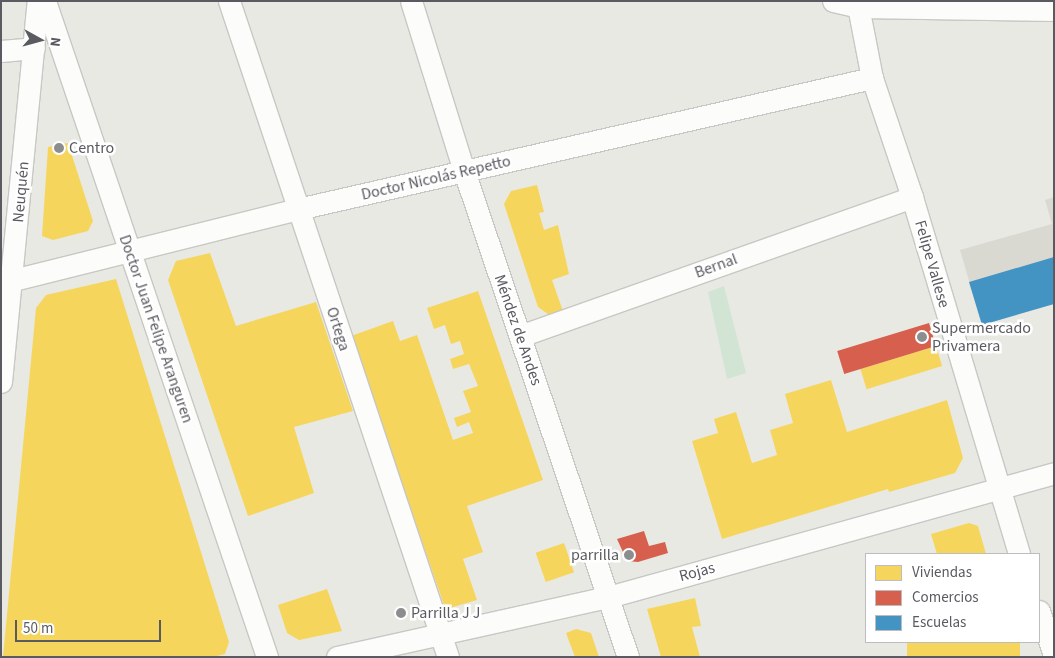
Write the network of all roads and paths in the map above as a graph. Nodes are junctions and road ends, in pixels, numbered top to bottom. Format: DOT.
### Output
graph roads {
  1 [pos="38,1"];
  2 [pos="45,1"];
  3 [pos="229,1"];
  4 [pos="411,1"];
  5 [pos="833,1"];
  6 [pos="858,4"];
  7 [pos="1054,10"];
  8 [pos="34,48"];
  9 [pos="1,51"];
  10 [pos="872,78"];
  11 [pos="464,171"];
  12 [pos="912,197"];
  13 [pos="298,209"];
  14 [pos="129,251"];
  15 [pos="7,282"];
  16 [pos="520,336"];
  17 [pos="1,382"];
  18 [pos="1054,473"];
  19 [pos="998,490"];
  20 [pos="1019,553"];
  21 [pos="608,597"];
  22 [pos="1040,614"];
  23 [pos="440,633"];
  24 [pos="1054,655"];
  25 [pos="266,657"];
  26 [pos="337,657"];
  27 [pos="448,657"];
  28 [pos="628,657"];
  1 -- 8 [label="street, Neuquén"];
  2 -- 14 [label="street, Doctor Juan Felipe Aranguren"];
  3 -- 13 [label="street, Ortega"];
  4 -- 11 [label="street, Méndez de Andes"];
  5 -- 6 [label="street"];
  6 -- 7 [label="street"];
  6 -- 10 [label="street, Felipe Vallese"];
  8 -- 9 [label="street"];
  8 -- 15 [label="street, Neuquén"];
  10 -- 11 [label="street, Doctor Nicolás Repetto"];
  10 -- 12 [label="street, Felipe Vallese"];
  11 -- 13 [label="street, Doctor Nicolás Repetto"];
  11 -- 16 [label="street, Méndez de Andes"];
  12 -- 16 [label="street, Bernal"];
  12 -- 19 [label="street, Felipe Vallese"];
  13 -- 14 [label="street, Doctor Nicolás Repetto"];
  13 -- 23 [label="street, Ortega"];
  14 -- 15 [label="street, Doctor Nicolás Repetto"];
  14 -- 25 [label="street, Doctor Juan Felipe Aranguren"];
  15 -- 17 [label="street, Neuquén"];
  16 -- 21 [label="street, Méndez de Andes"];
  18 -- 19 [label="street, Rojas"];
  19 -- 20 [label="street, Felipe Vallese"];
  19 -- 21 [label="street, Rojas"];
  21 -- 23 [label="street, Rojas"];
  21 -- 28 [label="street, Méndez de Andes"];
  22 -- 24 [label="street"];
  23 -- 26 [label="street, Rojas"];
  23 -- 27 [label="street, Ortega"];
}
